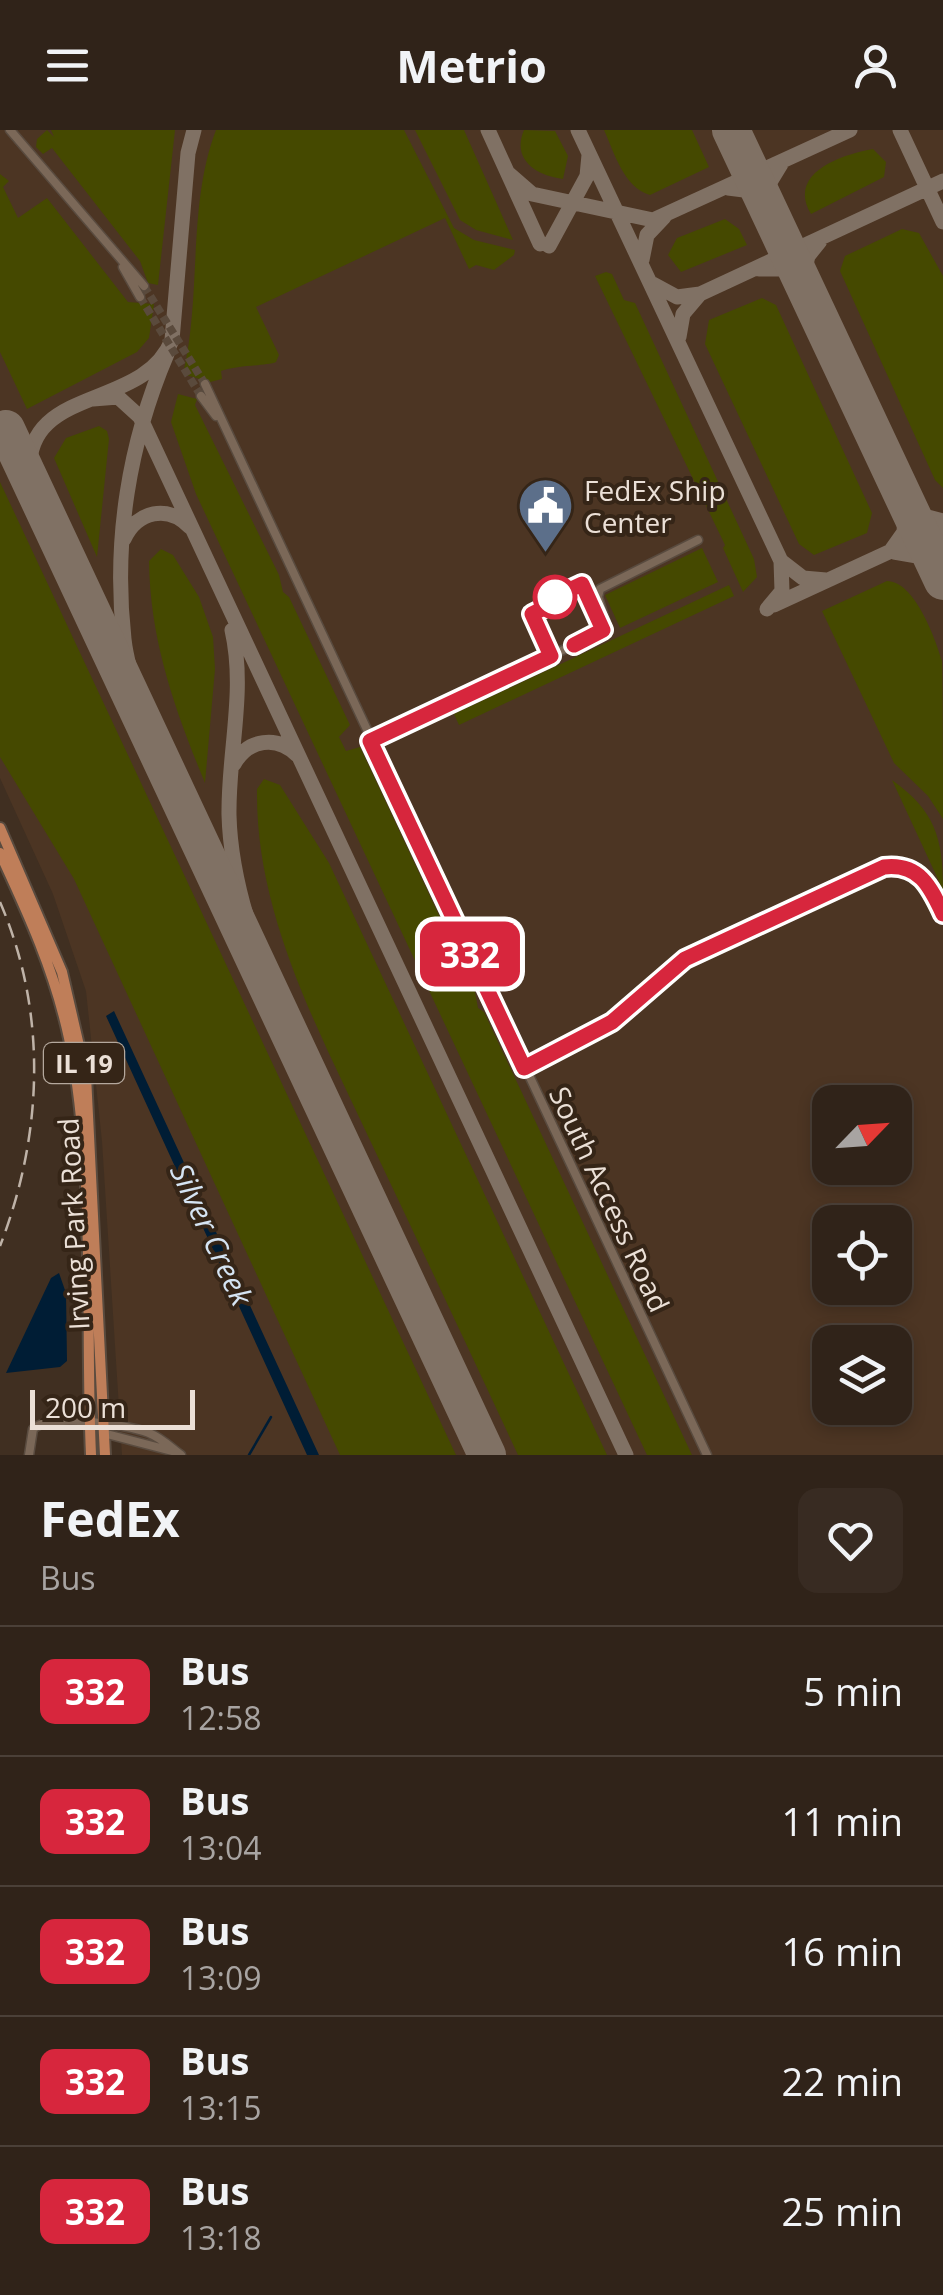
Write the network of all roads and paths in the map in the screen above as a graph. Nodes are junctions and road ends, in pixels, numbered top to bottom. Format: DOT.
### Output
graph roads {
  1 [pos="10,130"];
  2 [pos="121,263"];
  3 [pos="144,286"];
  4 [pos="140,297"];
  5 [pos="205,384"];
  6 [pos="201,396"];
  7 [pos="219,420"];
  8 [pos="698,540"];
  9 [pos="370,741"];
  10 [pos="0,828"];
  11 [pos="0,852"];
  12 [pos="943,914"];
  13 [pos="524,1068"];
  14 [pos="90,1424"];
  15 [pos="104,1428"];
  16 [pos="178,1453"];
  17 [pos="29,1455"];
  18 [pos="91,1455"];
  19 [pos="105,1455"];
  20 [pos="706,1455"];
  1 -- 2 [label="street"];
  2 -- 3 [label="street"];
  2 -- 4 [label="street"];
  5 -- 7 [label="street, South Access Road"];
  6 -- 7 [label="street, South Access Road"];
  7 -- 9 [label="street, South Access Road"];
  8 -- 9 [label="street"];
  9 -- 13 [label="street, South Access Road"];
  10 -- 15 [label="main road, Irving Park Road / IL 19"];
  11 -- 14 [label="main road, Irving Park Road / IL 19"];
  12 -- 13 [label="street"];
  13 -- 20 [label="street, South Access Road"];
  14 -- 15 [label="street"];
  14 -- 17 [label="street"];
  14 -- 18 [label="main road, Irving Park Road / IL 19"];
  15 -- 16 [label="street"];
  15 -- 19 [label="main road, Irving Park Road / IL 19"];
}
